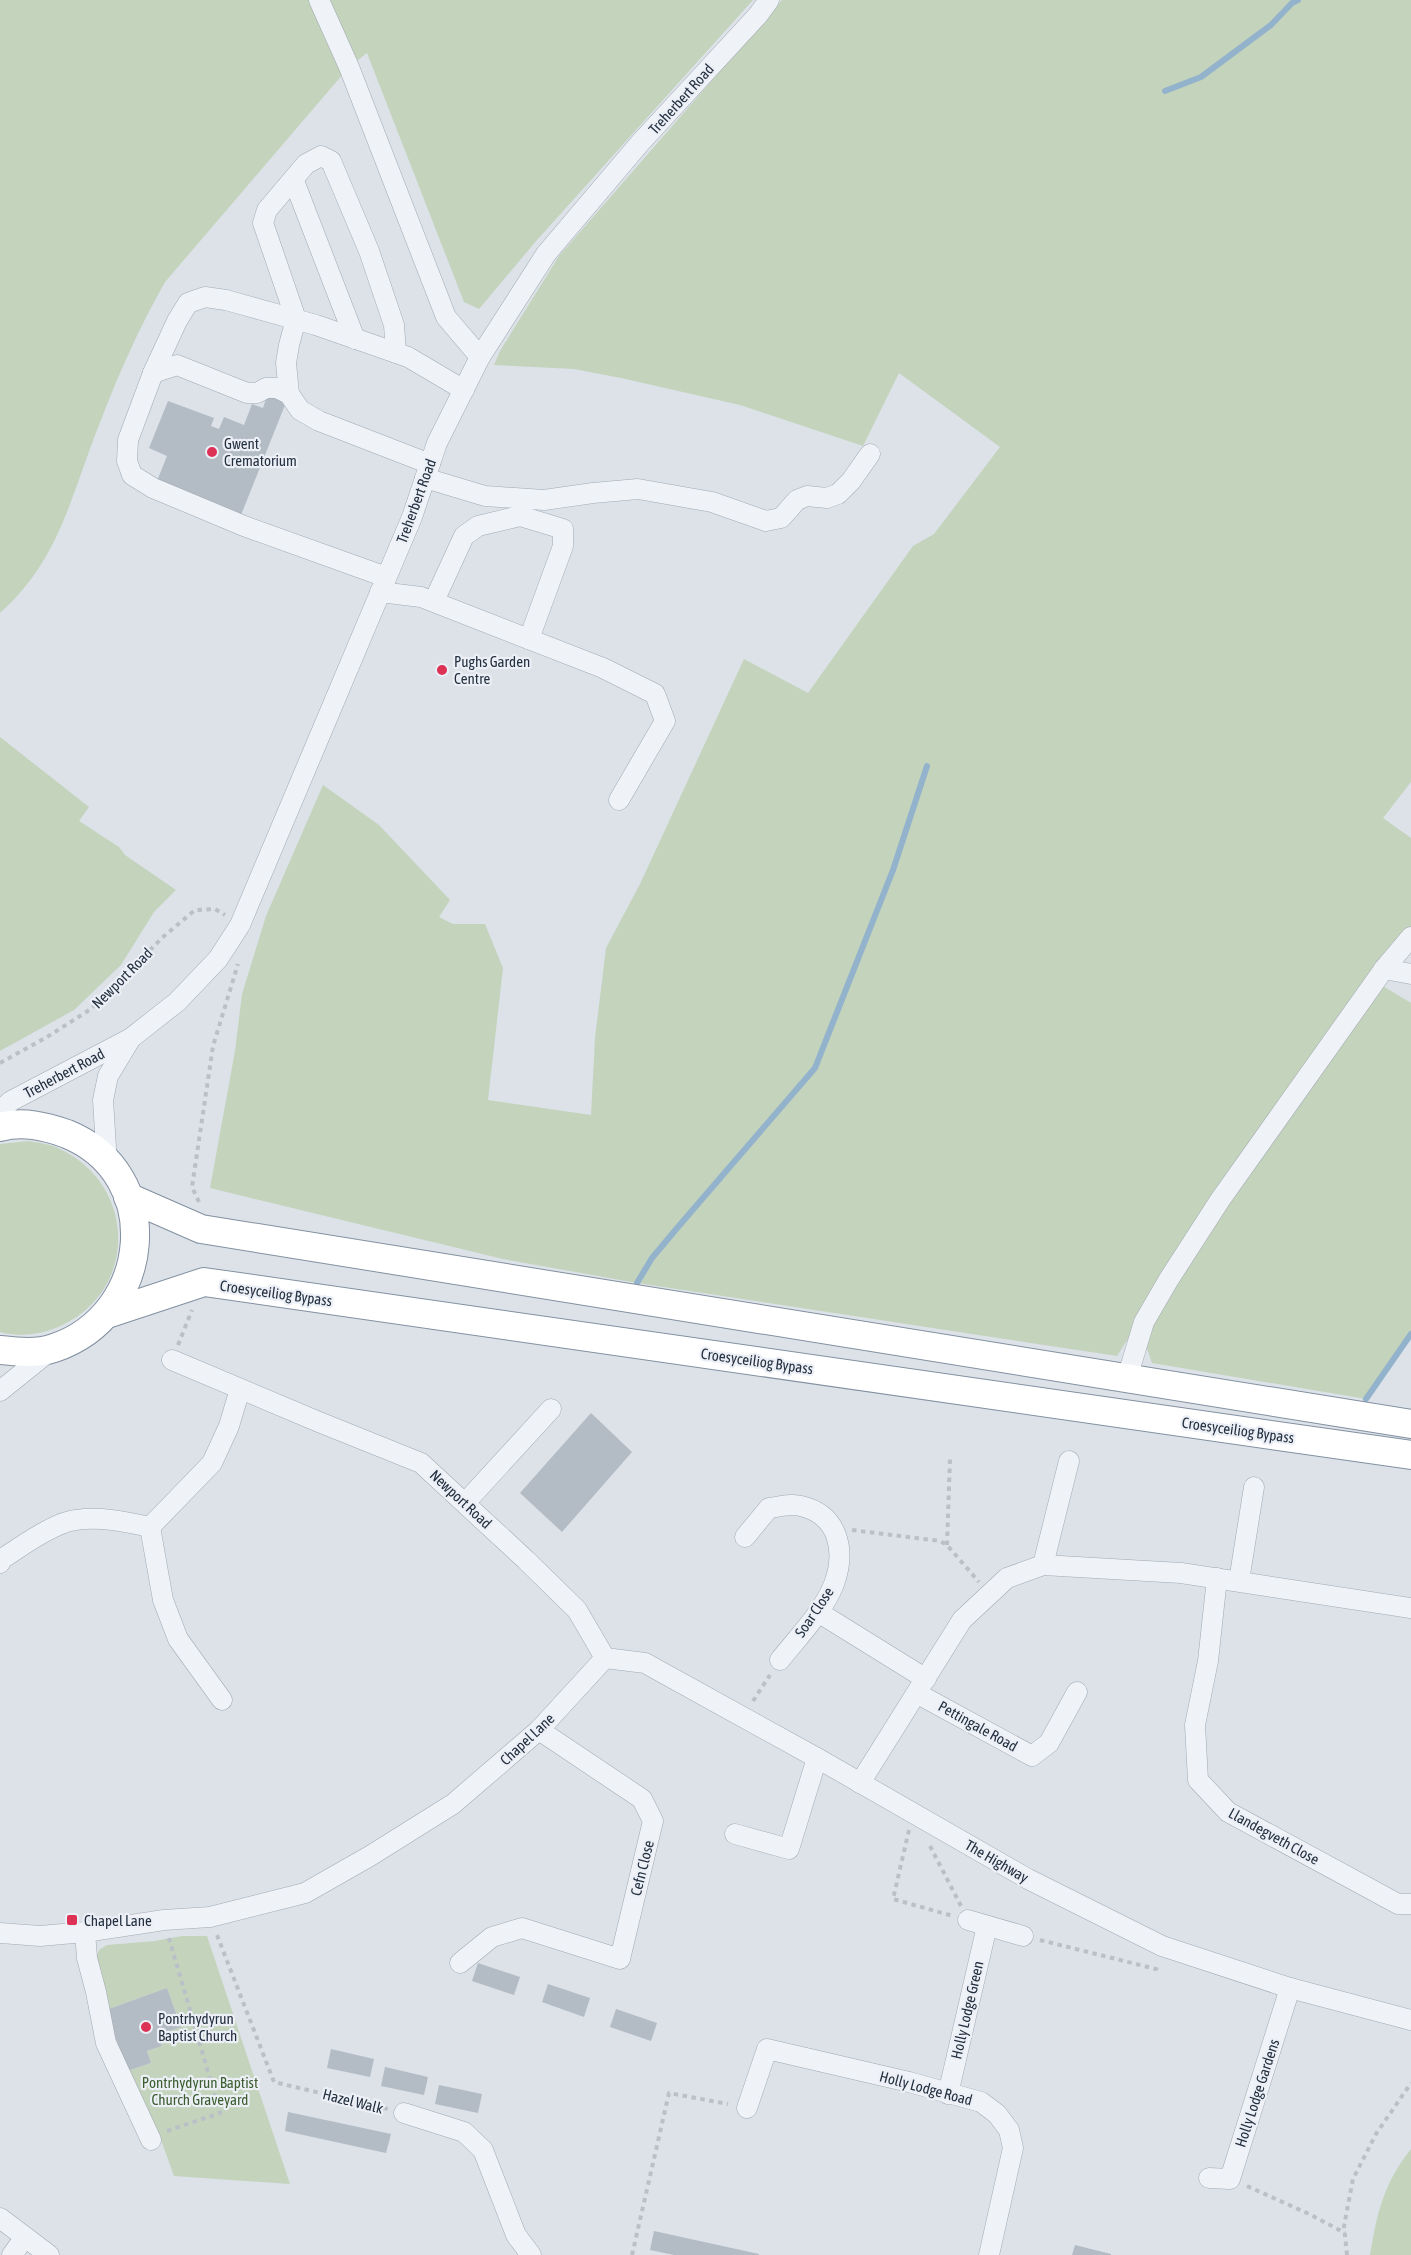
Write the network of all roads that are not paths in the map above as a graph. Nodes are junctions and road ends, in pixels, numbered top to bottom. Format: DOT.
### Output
graph roads {
  1 [pos="319,0"];
  2 [pos="769,0"];
  3 [pos="294,181"];
  4 [pos="296,319"];
  5 [pos="355,339"];
  6 [pos="396,353"];
  7 [pos="480,357"];
  8 [pos="153,373"];
  9 [pos="464,390"];
  10 [pos="289,394"];
  11 [pos="870,454"];
  12 [pos="428,471"];
  13 [pos="383,584"];
  14 [pos="434,602"];
  15 [pos="529,639"];
  16 [pos="619,800"];
  17 [pos="1411,937"];
  18 [pos="1384,969"];
  19 [pos="1411,974"];
  20 [pos="131,1038"];
  21 [pos="0,1111"];
  22 [pos="0,1127"];
  23 [pos="108,1163"];
  24 [pos="128,1197"];
  25 [pos="107,1314"];
  26 [pos="53,1348"];
  27 [pos="0,1350"];
  28 [pos="172,1360"];
  29 [pos="1126,1378"];
  30 [pos="240,1389"];
  31 [pos="0,1391"];
  32 [pos="551,1408"];
  33 [pos="1411,1424"];
  34 [pos="1411,1455"];
  35 [pos="1069,1461"];
  36 [pos="1254,1487"];
  37 [pos="465,1503"];
  38 [pos="150,1527"];
  39 [pos="745,1537"];
  40 [pos="0,1563"];
  41 [pos="1043,1565"];
  42 [pos="1217,1578"];
  43 [pos="1239,1581"];
  44 [pos="1411,1608"];
  45 [pos="818,1612"];
  46 [pos="605,1658"];
  47 [pos="780,1660"];
  48 [pos="922,1686"];
  49 [pos="1077,1692"];
  50 [pos="222,1700"];
  51 [pos="539,1730"];
  52 [pos="817,1758"];
  53 [pos="860,1783"];
  54 [pos="735,1834"];
  55 [pos="1411,1904"];
  56 [pos="85,1932"];
  57 [pos="0,1933"];
  58 [pos="1023,1936"];
  59 [pos="460,1963"];
  60 [pos="1290,1988"];
  61 [pos="1411,2020"];
  62 [pos="948,2094"];
  63 [pos="747,2108"];
  64 [pos="404,2113"];
  65 [pos="151,2140"];
  66 [pos="1209,2178"];
  67 [pos="0,2218"];
  68 [pos="25,2237"];
  69 [pos="12,2255"];
  70 [pos="49,2255"];
  71 [pos="531,2255"];
  72 [pos="989,2255"];
  1 -- 7 [label="street"];
  2 -- 7 [label="street, Treherbert Road"];
  3 -- 4 [label="street"];
  3 -- 5 [label="street"];
  3 -- 6 [label="street"];
  4 -- 5 [label="street"];
  4 -- 8 [label="street"];
  4 -- 10 [label="street"];
  5 -- 6 [label="street"];
  6 -- 9 [label="street"];
  7 -- 9 [label="street, Treherbert Road"];
  8 -- 10 [label="street"];
  8 -- 13 [label="street"];
  9 -- 12 [label="street, Treherbert Road"];
  10 -- 12 [label="street"];
  11 -- 12 [label="street"];
  12 -- 13 [label="street, Treherbert Road"];
  13 -- 14 [label="street"];
  13 -- 20 [label="street, Treherbert Road"];
  14 -- 15 [label="street"];
  14 -- 15 [label="street"];
  15 -- 16 [label="street"];
  17 -- 18 [label="street"];
  18 -- 19 [label="street"];
  18 -- 29 [label="street"];
  20 -- 21 [label="street, Treherbert Road"];
  20 -- 23 [label="street, Treherbert Road"];
  22 -- 23 [label="highway"];
  23 -- 24 [label="highway"];
  24 -- 25 [label="highway"];
  24 -- 29 [label="highway"];
  25 -- 26 [label="highway"];
  25 -- 34 [label="highway, Croesyceiliog Bypass"];
  26 -- 27 [label="highway"];
  26 -- 31 [label="street"];
  28 -- 30 [label="street, Newport Road"];
  29 -- 33 [label="highway"];
  30 -- 37 [label="street, Newport Road"];
  30 -- 38 [label="street"];
  32 -- 37 [label="street"];
  35 -- 41 [label="street"];
  36 -- 43 [label="street"];
  37 -- 46 [label="street, Newport Road"];
  38 -- 40 [label="street"];
  38 -- 50 [label="street"];
  39 -- 45 [label="street, Soar Close"];
  41 -- 42 [label="street"];
  41 -- 48 [label="street"];
  42 -- 43 [label="street"];
  42 -- 55 [label="street, Llandegveth Close"];
  43 -- 44 [label="street"];
  45 -- 47 [label="street, Soar Close"];
  45 -- 48 [label="street, Pettingale Road"];
  46 -- 51 [label="street, Chapel Lane"];
  46 -- 52 [label="street, The Highway"];
  48 -- 49 [label="street, Pettingale Road"];
  48 -- 53 [label="street"];
  51 -- 56 [label="street, Chapel Lane"];
  51 -- 59 [label="street, Cefn Close"];
  52 -- 53 [label="street, The Highway"];
  52 -- 54 [label="street"];
  53 -- 60 [label="street, The Highway"];
  56 -- 57 [label="street, Chapel Lane"];
  56 -- 65 [label="street"];
  58 -- 62 [label="street, Holly Lodge Green"];
  60 -- 61 [label="street, The Highway"];
  60 -- 66 [label="street, Holly Lodge Gardens"];
  62 -- 63 [label="street, Holly Lodge Road"];
  62 -- 72 [label="street, Holly Lodge Road"];
  64 -- 71 [label="street, Hazel Walk"];
  67 -- 68 [label="street"];
  68 -- 69 [label="street"];
  68 -- 70 [label="street"];
}
